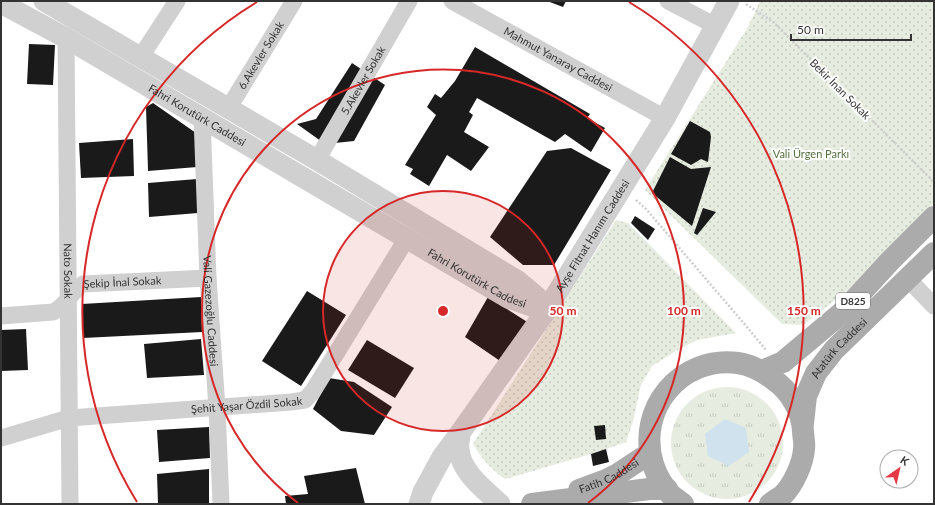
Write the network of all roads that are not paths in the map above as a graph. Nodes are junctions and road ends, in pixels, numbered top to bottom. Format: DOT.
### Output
graph roads {
  1 [pos="177,1"];
  2 [pos="294,1"];
  3 [pos="409,1"];
  4 [pos="452,1"];
  5 [pos="668,1"];
  6 [pos="729,1"];
  7 [pos="1,3"];
  8 [pos="50,3"];
  9 [pos="716,26"];
  10 [pos="66,38"];
  11 [pos="140,58"];
  12 [pos="228,108"];
  13 [pos="202,118"];
  14 [pos="664,118"];
  15 [pos="317,160"];
  16 [pos="934,218"];
  17 [pos="407,238"];
  18 [pos="934,253"];
  19 [pos="208,278"];
  20 [pos="908,279"];
  21 [pos="68,300"];
  22 [pos="934,306"];
  23 [pos="546,311"];
  24 [pos="1,316"];
  25 [pos="769,368"];
  26 [pos="217,408"];
  27 [pos="69,418"];
  28 [pos="803,424"];
  29 [pos="460,433"];
  30 [pos="1,438"];
  31 [pos="650,453"];
  32 [pos="672,498"];
  33 [pos="538,503"];
  34 [pos="70,504"];
  35 [pos="221,504"];
  36 [pos="419,504"];
  37 [pos="500,504"];
  38 [pos="770,504"];
  1 -- 11 [label="street"];
  2 -- 12 [label="street, 6.Akevler Sokak"];
  3 -- 15 [label="street, 5.Akevler Sokak"];
  4 -- 14 [label="street, Mahmut Yanaray Caddesi"];
  5 -- 9 [label="street"];
  6 -- 9 [label="street, Ayşe Fitnat Hanım Caddesi"];
  7 -- 10 [label="street, Fahri Korutürk Caddesi"];
  8 -- 11 [label="street, Fahri Korutürk Caddesi"];
  9 -- 14 [label="street, Ayşe Fitnat Hanım Caddesi"];
  10 -- 13 [label="street, Fahri Korutürk Caddesi"];
  10 -- 21 [label="street, Nato Sokak"];
  11 -- 12 [label="street, Fahri Korutürk Caddesi"];
  12 -- 15 [label="street, Fahri Korutürk Caddesi"];
  13 -- 17 [label="street, Fahri Korutürk Caddesi"];
  13 -- 19 [label="street, Vali Gazezoğlu Caddesi"];
  14 -- 23 [label="street, Ayşe Fitnat Hanım Caddesi"];
  15 -- 23 [label="street, Fahri Korutürk Caddesi"];
  16 -- 25 [label="main road, Atatürk Caddesi / D825"];
  17 -- 23 [label="street, Fahri Korutürk Caddesi"];
  17 -- 26 [label="street, Şehit Yaşar Özdil Sokak"];
  18 -- 20 [label="main road, Atatürk Caddesi / D825"];
  19 -- 21 [label="street, Şekip İnal Sokak"];
  19 -- 26 [label="street, Vali Gazezoğlu Caddesi"];
  20 -- 22 [label="street"];
  20 -- 28 [label="main road, Atatürk Caddesi / D825"];
  21 -- 24 [label="street, Şekip İnal Sokak"];
  21 -- 27 [label="street, Nato Sokak"];
  23 -- 29 [label="street, Ayşe Fitnat Hanım Caddesi"];
  25 -- 28 [label="main road, Atatürk Caddesi"];
  25 -- 31 [label="main road, Atatürk Caddesi"];
  26 -- 27 [label="street, Şehit Yaşar Özdil Sokak"];
  26 -- 35 [label="street, Vali Gazezoğlu Caddesi"];
  27 -- 30 [label="street, Şehit Yaşar Özdil Sokak"];
  27 -- 34 [label="street, Nato Sokak"];
  28 -- 38 [label="main road, Atatürk Caddesi"];
  29 -- 36 [label="street, Ayşe Fitnat Hanım Caddesi"];
  29 -- 37 [label="street"];
  31 -- 32 [label="main road, Atatürk Caddesi"];
  31 -- 33 [label="main road, Fatih Caddesi"];
  32 -- 33 [label="main road, Fatih Caddesi"];
}
